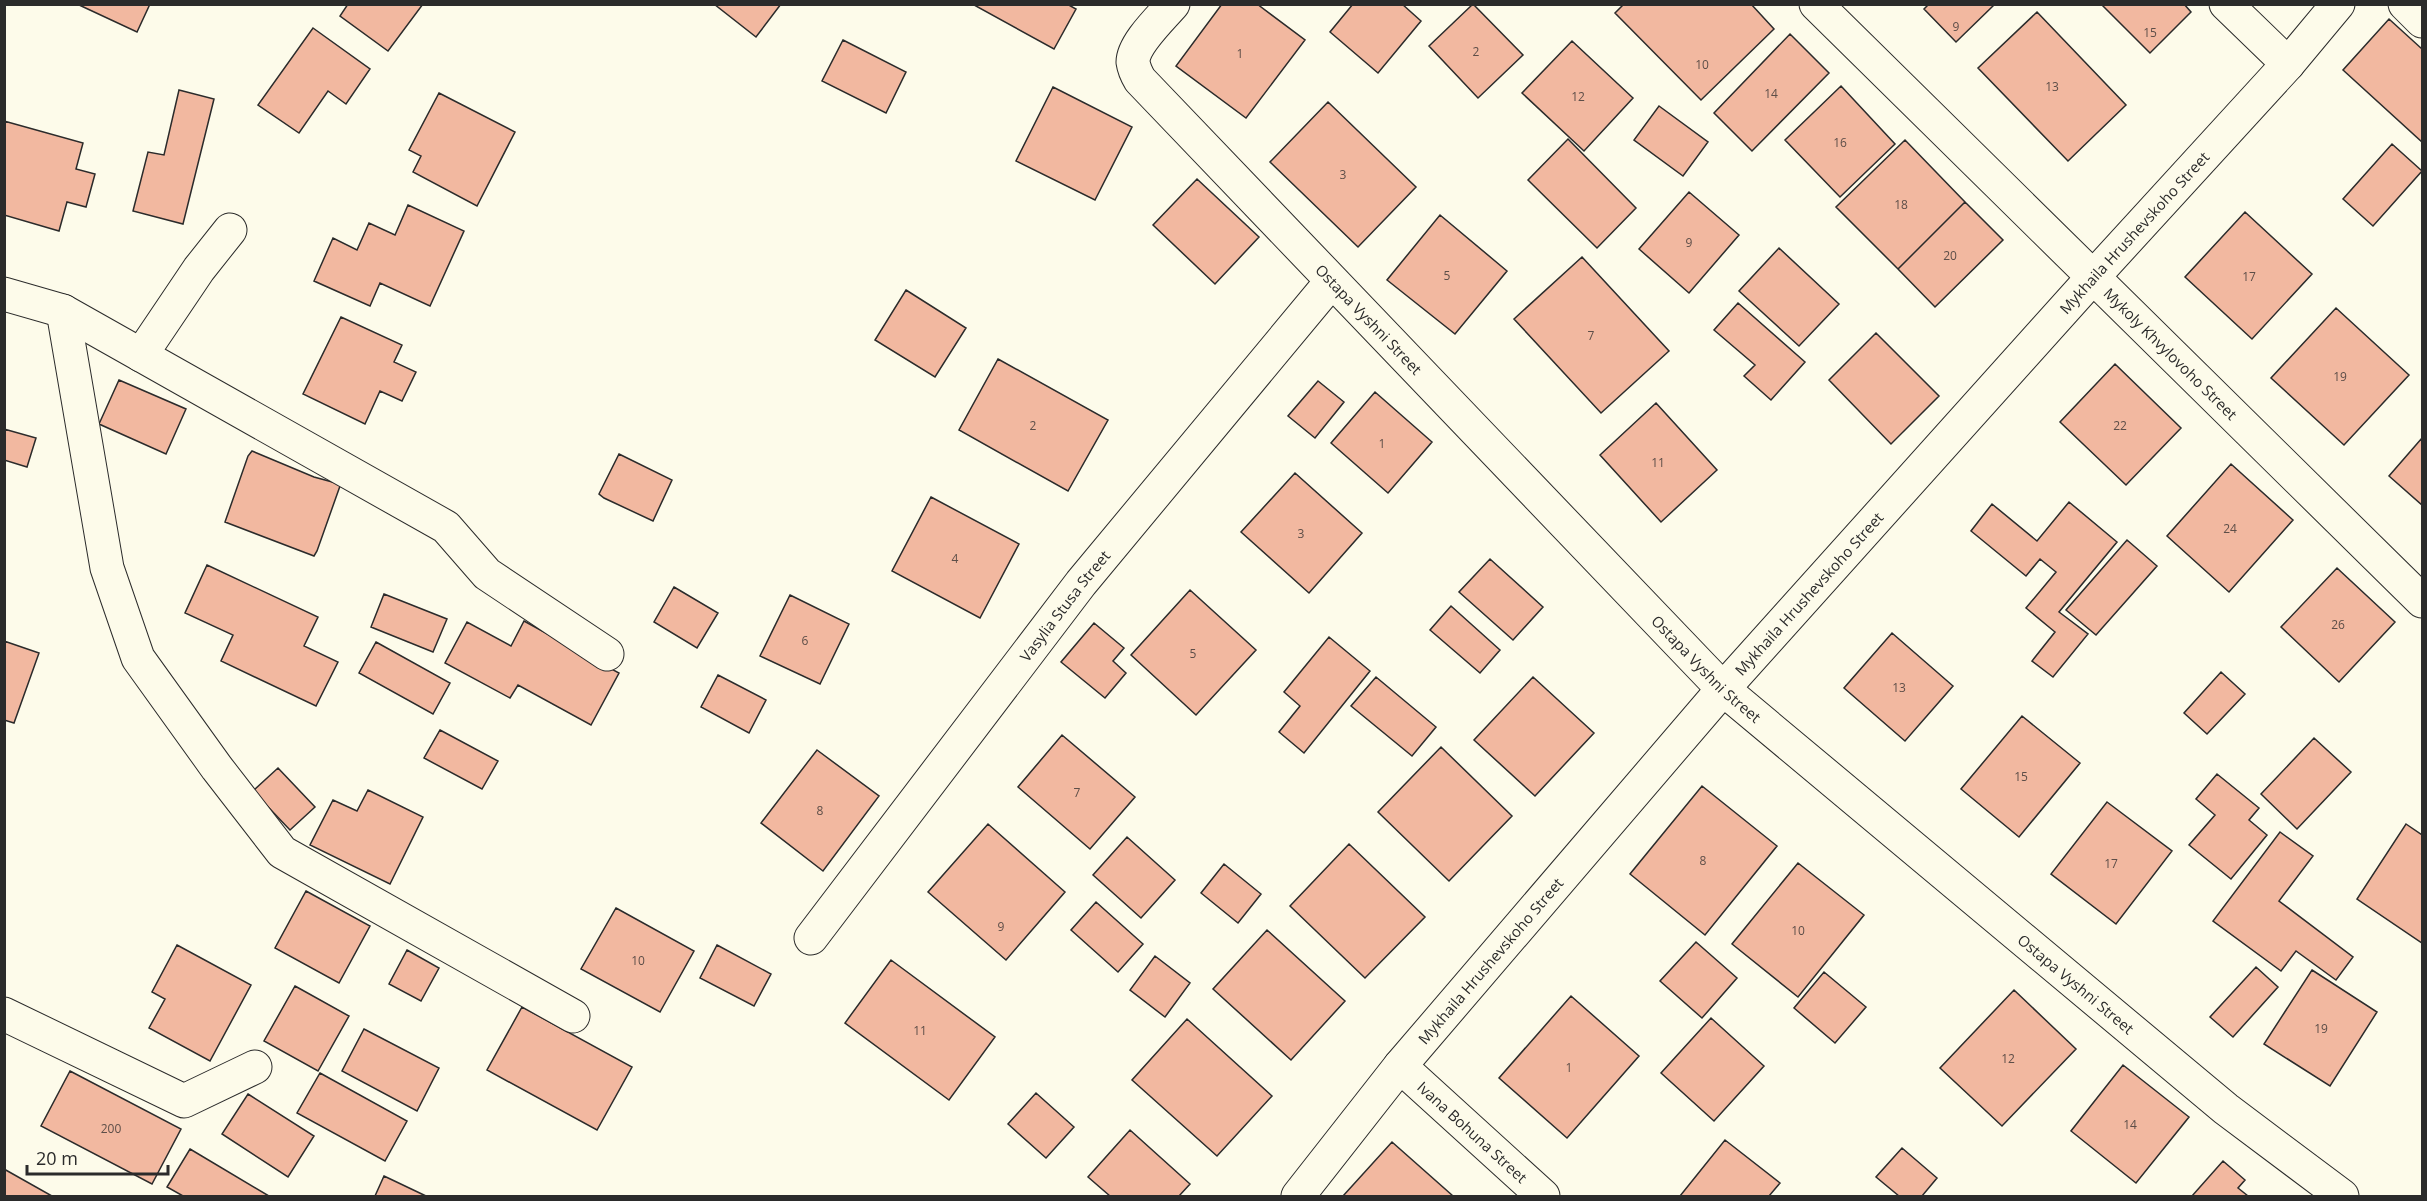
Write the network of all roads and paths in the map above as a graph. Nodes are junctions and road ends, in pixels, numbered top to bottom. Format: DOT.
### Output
graph roads {
  1 [pos="1173,4"];
  2 [pos="1816,4"];
  3 [pos="2226,4"];
  4 [pos="2338,4"];
  5 [pos="2405,4"];
  6 [pos="2422,21"];
  7 [pos="2288,64"];
  8 [pos="230,230"];
  9 [pos="2094,276"];
  10 [pos="1331,282"];
  11 [pos="4,294"];
  12 [pos="63,311"];
  13 [pos="141,355"];
  14 [pos="2422,601"];
  15 [pos="607,654"];
  16 [pos="1723,689"];
  17 [pos="811,938"];
  18 [pos="4,1014"];
  19 [pos="573,1016"];
  20 [pos="1400,1066"];
  21 [pos="255,1067"];
  22 [pos="1298,1197"];
  23 [pos="1543,1197"];
  24 [pos="2342,1197"];
  1 -- 10 [label="street, Ostapa Vyshni Street"];
  2 -- 9 [label="street, Mykoly Khvylovoho Street"];
  3 -- 7 [label="street"];
  4 -- 7 [label="street, Mykhaila Hrushevskoho Street"];
  5 -- 6 [label="street"];
  7 -- 9 [label="street, Mykhaila Hrushevskoho Street"];
  8 -- 13 [label="street"];
  9 -- 14 [label="street, Mykoly Khvylovoho Street"];
  9 -- 16 [label="street, Mykhaila Hrushevskoho Street"];
  10 -- 16 [label="street, Ostapa Vyshni Street"];
  10 -- 17 [label="street, Vasylia Stusa Street"];
  11 -- 12 [label="street"];
  12 -- 13 [label="street"];
  12 -- 19 [label="street"];
  13 -- 15 [label="street"];
  16 -- 20 [label="street, Mykhaila Hrushevskoho Street"];
  16 -- 24 [label="street, Ostapa Vyshni Street"];
  18 -- 21 [label="street"];
  20 -- 22 [label="street, Mykhaila Hrushevskoho Street"];
  20 -- 23 [label="street, Ivana Bohuna Street"];
}
